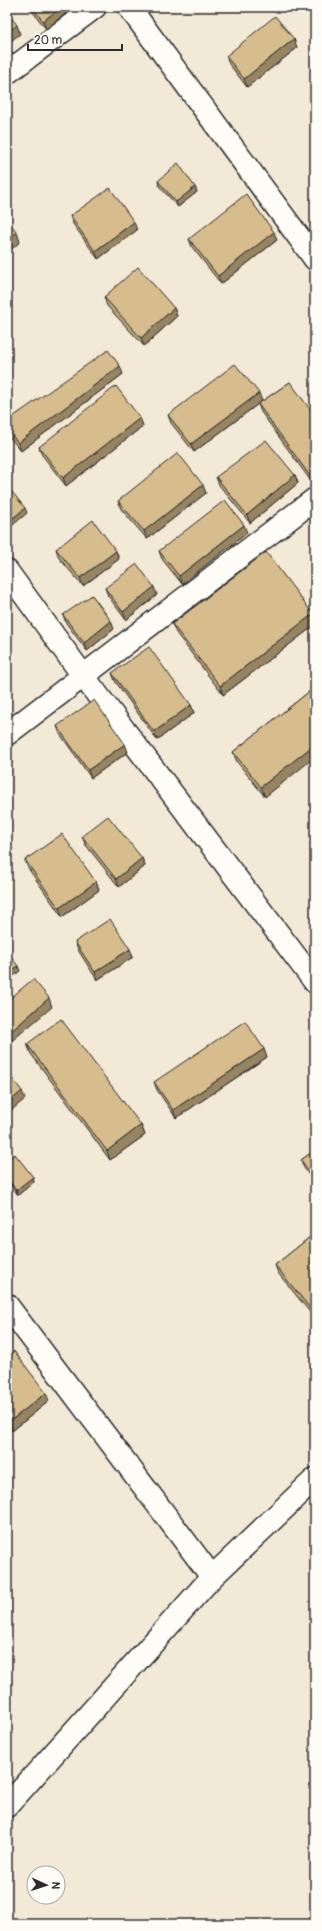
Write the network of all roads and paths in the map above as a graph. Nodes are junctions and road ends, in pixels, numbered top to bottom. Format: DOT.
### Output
graph roads {
  1 [pos="95,7"];
  2 [pos="129,7"];
  3 [pos="7,73"];
  4 [pos="315,259"];
  5 [pos="315,499"];
  6 [pos="7,571"];
  7 [pos="84,677"];
  8 [pos="7,734"];
  9 [pos="315,982"];
  10 [pos="7,1305"];
  11 [pos="315,1479"];
  12 [pos="212,1577"];
  13 [pos="7,1806"];
  1 -- 3 [label="street"];
  2 -- 4 [label="street"];
  5 -- 7 [label="street"];
  6 -- 7 [label="street"];
  7 -- 8 [label="street"];
  7 -- 9 [label="street"];
  10 -- 12 [label="street"];
  11 -- 12 [label="street"];
  12 -- 13 [label="street"];
}
